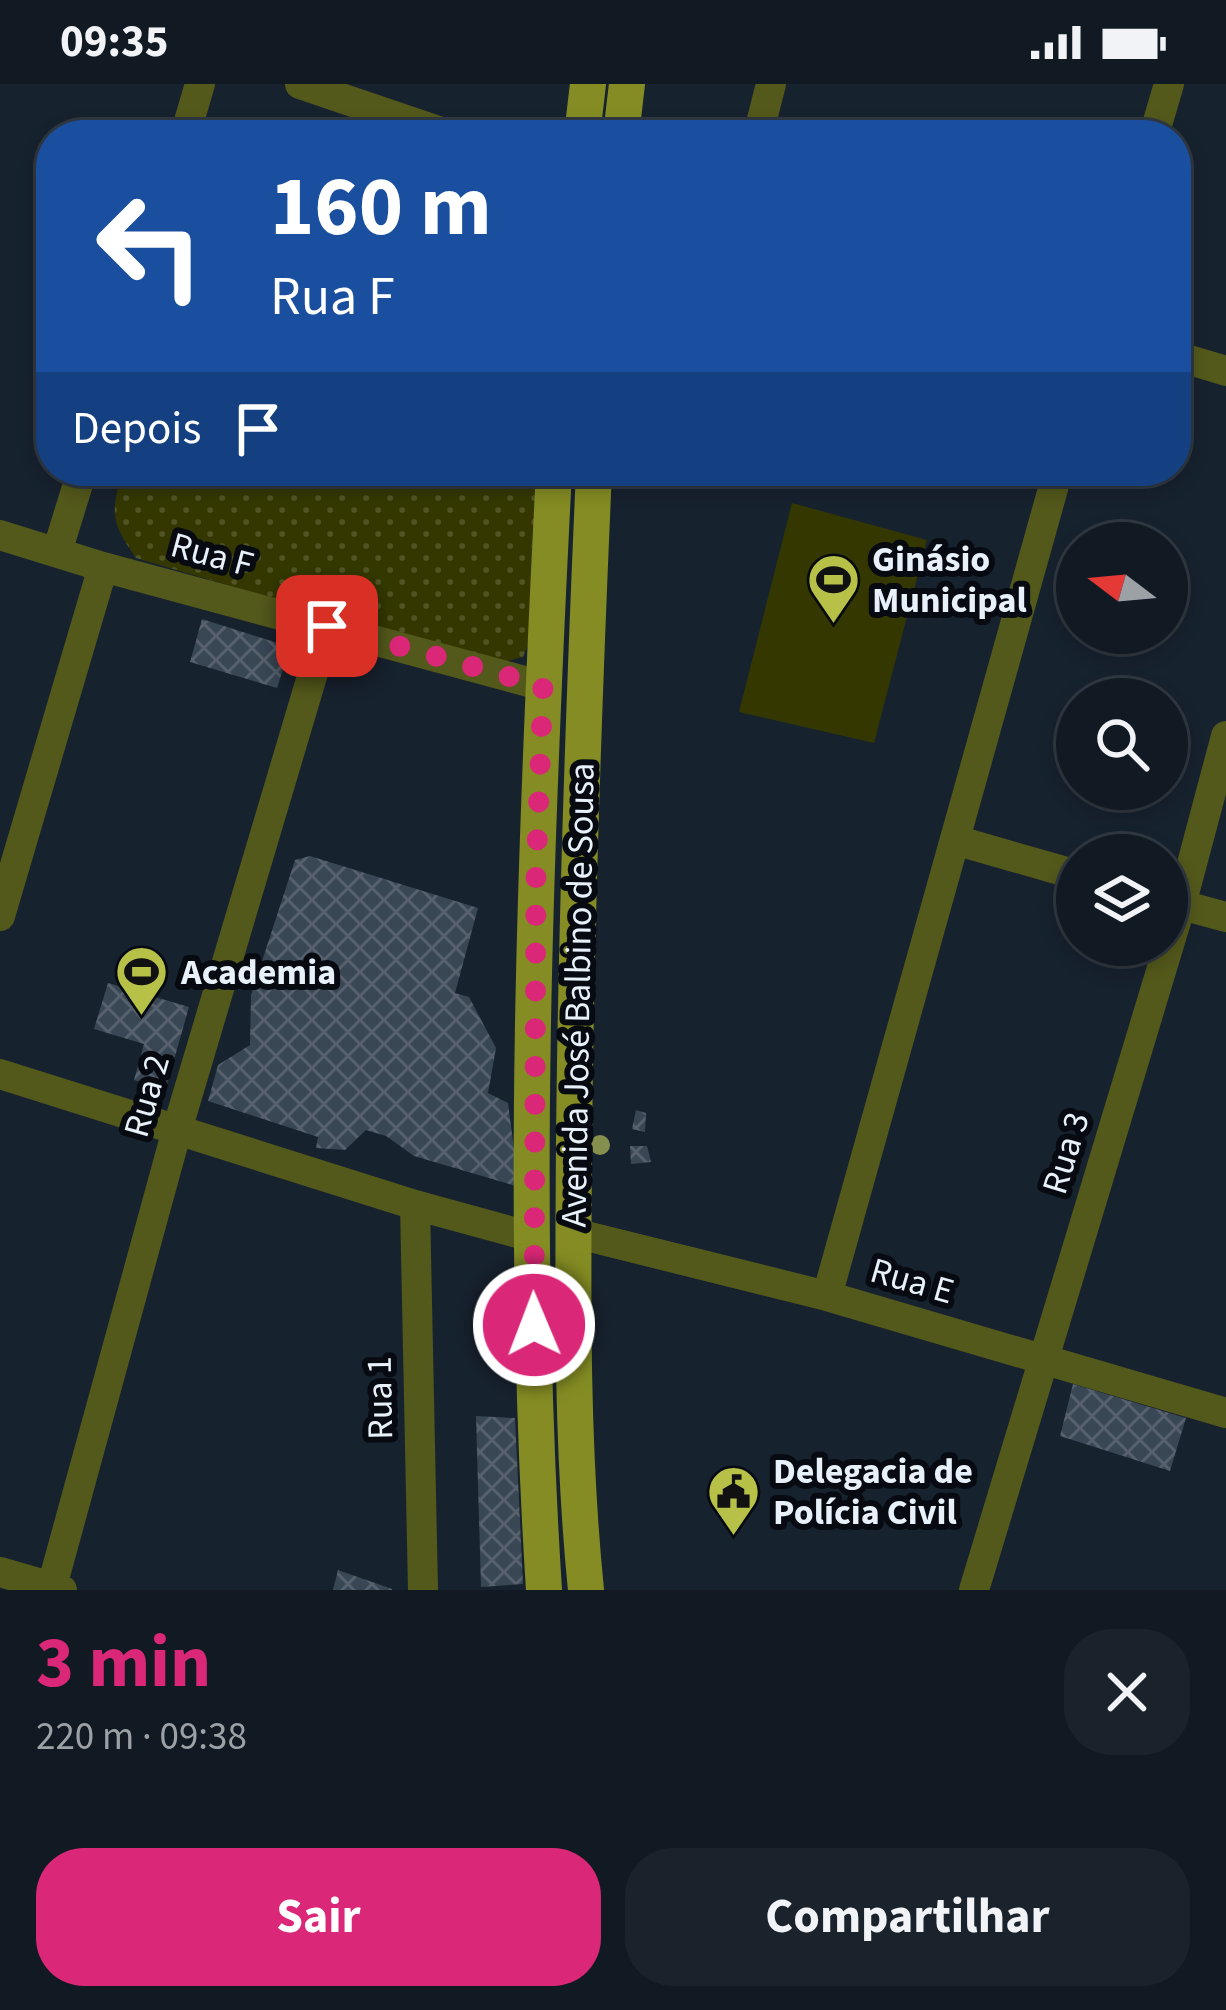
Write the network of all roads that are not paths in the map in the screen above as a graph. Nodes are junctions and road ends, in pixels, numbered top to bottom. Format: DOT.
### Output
graph roads {
  1 [pos="200,84"];
  2 [pos="300,84"];
  3 [pos="588,84"];
  4 [pos="627,84"];
  5 [pos="771,84"];
  6 [pos="1168,84"];
  7 [pos="341,91"];
  8 [pos="189,120"];
  9 [pos="413,120"];
  10 [pos="584,120"];
  11 [pos="623,120"];
  12 [pos="762,120"];
  13 [pos="1158,120"];
  14 [pos="1191,360"];
  15 [pos="1226,371"];
  16 [pos="77,486"];
  17 [pos="553,486"];
  18 [pos="593,486"];
  19 [pos="1054,486"];
  20 [pos="0,535"];
  21 [pos="57,552"];
  22 [pos="103,567"];
  23 [pos="327,626"];
  24 [pos="543,686"];
  25 [pos="1226,736"];
  26 [pos="955,840"];
  27 [pos="1188,858"];
  28 [pos="1056,869"];
  29 [pos="536,874"];
  30 [pos="577,874"];
  31 [pos="1188,907"];
  32 [pos="0,916"];
  33 [pos="1226,917"];
  34 [pos="1156,966"];
  35 [pos="0,1074"];
  36 [pos="177,1130"];
  37 [pos="415,1205"];
  38 [pos="574,1233"];
  39 [pos="532,1237"];
  40 [pos="827,1296"];
  41 [pos="1044,1360"];
  42 [pos="1226,1413"];
  43 [pos="538,1502"];
  44 [pos="577,1503"];
  45 [pos="0,1572"];
  46 [pos="55,1589"];
  47 [pos="423,1590"];
  48 [pos="544,1590"];
  49 [pos="586,1590"];
  50 [pos="974,1590"];
  1 -- 8 [label="street"];
  2 -- 7 [label="street"];
  3 -- 10 [label="main road"];
  4 -- 11 [label="main road"];
  5 -- 12 [label="street"];
  6 -- 13 [label="street"];
  7 -- 9 [label="street"];
  14 -- 15 [label="street"];
  16 -- 21 [label="street"];
  17 -- 24 [label="main road, Avenida José Balbino de Sousa"];
  18 -- 30 [label="main road, Avenida José Balbino de Sousa"];
  19 -- 26 [label="street"];
  20 -- 21 [label="street, Rua F"];
  21 -- 22 [label="street, Rua F"];
  22 -- 23 [label="street, Rua F"];
  22 -- 32 [label="street"];
  23 -- 24 [label="street, Rua F"];
  23 -- 36 [label="street, Rua 2"];
  24 -- 29 [label="main road, Avenida José Balbino de Sousa"];
  25 -- 27 [label="street, Rua 3"];
  26 -- 28 [label="street"];
  26 -- 40 [label="street"];
  29 -- 30 [label="main road"];
  29 -- 39 [label="main road, Avenida José Balbino de Sousa"];
  30 -- 38 [label="main road, Avenida José Balbino de Sousa"];
  31 -- 33 [label="street"];
  34 -- 41 [label="street, Rua 3"];
  35 -- 36 [label="street"];
  36 -- 37 [label="street"];
  36 -- 46 [label="street, Rua 2"];
  37 -- 39 [label="street"];
  37 -- 47 [label="street, Rua 1"];
  38 -- 40 [label="street, Rua E"];
  38 -- 44 [label="main road, Avenida José Balbino de Sousa"];
  39 -- 43 [label="main road, Avenida José Balbino de Sousa"];
  40 -- 41 [label="street, Rua E"];
  41 -- 42 [label="street, Rua E"];
  41 -- 50 [label="street, Rua 3"];
  43 -- 44 [label="main road"];
  43 -- 48 [label="main road, Avenida José Balbino de Sousa"];
  44 -- 49 [label="main road, Avenida José Balbino de Sousa"];
  45 -- 46 [label="street"];
}
